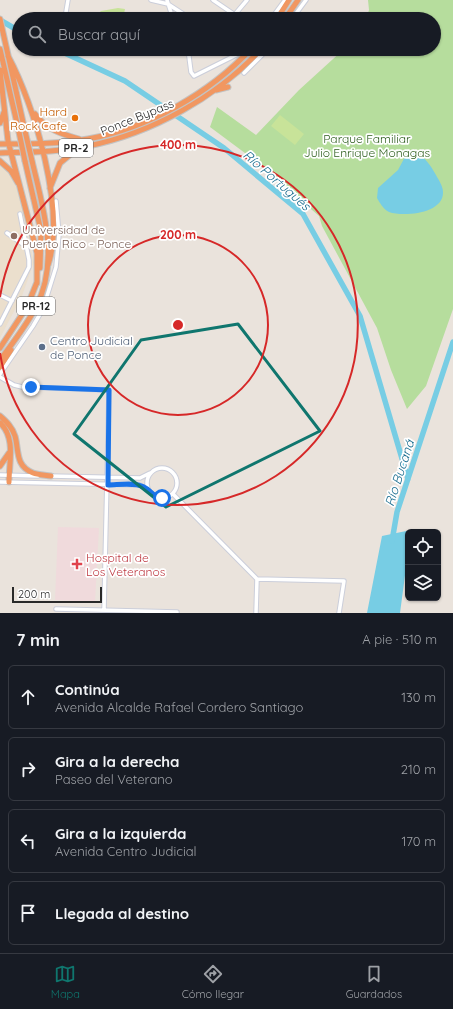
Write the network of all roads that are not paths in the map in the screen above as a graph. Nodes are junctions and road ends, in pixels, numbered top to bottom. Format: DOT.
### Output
graph roads {
  1 [pos="68,0"];
  2 [pos="151,0"];
  3 [pos="213,0"];
  4 [pos="247,0"];
  5 [pos="285,0"];
  6 [pos="289,0"];
  7 [pos="298,0"];
  8 [pos="306,0"];
  9 [pos="168,2"];
  10 [pos="66,12"];
  11 [pos="170,12"];
  12 [pos="182,12"];
  13 [pos="231,12"];
  14 [pos="237,12"];
  15 [pos="276,12"];
  16 [pos="281,12"];
  17 [pos="290,12"];
  18 [pos="297,12"];
  19 [pos="0,19"];
  20 [pos="0,48"];
  21 [pos="189,56"];
  22 [pos="233,56"];
  23 [pos="244,56"];
  24 [pos="253,56"];
  25 [pos="261,56"];
  26 [pos="12,65"];
  27 [pos="0,70"];
  28 [pos="244,73"];
  29 [pos="228,87"];
  30 [pos="213,90"];
  31 [pos="30,106"];
  32 [pos="4,109"];
  33 [pos="0,123"];
  34 [pos="81,140"];
  35 [pos="0,144"];
  36 [pos="9,144"];
  37 [pos="42,144"];
  38 [pos="79,148"];
  39 [pos="43,151"];
  40 [pos="0,153"];
  41 [pos="12,153"];
  42 [pos="0,161"];
  43 [pos="49,190"];
  44 [pos="24,197"];
  45 [pos="56,201"];
  46 [pos="20,214"];
  47 [pos="7,233"];
  48 [pos="27,247"];
  49 [pos="48,265"];
  50 [pos="37,283"];
  51 [pos="0,295"];
  52 [pos="12,302"];
  53 [pos="0,324"];
  54 [pos="13,343"];
  55 [pos="0,348"];
  56 [pos="0,360"];
  57 [pos="0,368"];
  58 [pos="0,376"];
  59 [pos="0,416"];
  60 [pos="0,423"];
  61 [pos="10,450"];
  62 [pos="0,466"];
  63 [pos="150,473"];
  64 [pos="0,475"];
  65 [pos="9,476"];
  66 [pos="51,476"];
  67 [pos="108,478"];
  68 [pos="0,482"];
  69 [pos="9,482"];
  70 [pos="108,485"];
  71 [pos="148,490"];
  72 [pos="172,494"];
  73 [pos="257,579"];
  74 [pos="56,609"];
  75 [pos="104,610"];
  76 [pos="177,612"];
  77 [pos="256,613"];
  78 [pos="339,613"];
  1 -- 10 [label="street"];
  2 -- 9 [label="street"];
  3 -- 13 [label="street"];
  4 -- 14 [label="street"];
  5 -- 15 [label="street"];
  6 -- 16 [label="highway"];
  7 -- 17 [label="highway"];
  8 -- 18 [label="street"];
  9 -- 11 [label="street"];
  9 -- 12 [label="street"];
  19 -- 26 [label="highway"];
  20 -- 50 [label="highway, PR-12, bridge"];
  21 -- 22 [label="street"];
  23 -- 34 [label="highway, Ponce Bypass / PR-2"];
  24 -- 30 [label="highway, Ponce Bypass / PR-2"];
  25 -- 28 [label="street"];
  26 -- 31 [label="highway"];
  26 -- 49 [label="highway, PR-12, bridge"];
  27 -- 32 [label="highway"];
  29 -- 30 [label="highway"];
  30 -- 38 [label="highway, Ponce Bypass / PR-2"];
  31 -- 34 [label="highway"];
  31 -- 37 [label="highway"];
  32 -- 33 [label="highway"];
  32 -- 36 [label="highway"];
  34 -- 37 [label="highway, Ponce Bypass / PR-2"];
  35 -- 36 [label="highway, Ponce Bypass / PR-2"];
  36 -- 37 [label="highway, Ponce Bypass / PR-2"];
  36 -- 41 [label="highway"];
  37 -- 39 [label="highway"];
  38 -- 39 [label="highway, Ponce Bypass / PR-2"];
  38 -- 43 [label="highway"];
  39 -- 41 [label="highway, Ponce Bypass / PR-2"];
  39 -- 43 [label="highway"];
  40 -- 41 [label="highway, Ponce Bypass / PR-2"];
  41 -- 44 [label="highway"];
  42 -- 44 [label="highway"];
  43 -- 49 [label="highway"];
  44 -- 50 [label="highway"];
  45 -- 58 [label="street"];
  46 -- 48 [label="street"];
  47 -- 48 [label="street"];
  48 -- 52 [label="street"];
  49 -- 54 [label="highway, PR-12"];
  50 -- 55 [label="highway, PR-12"];
  51 -- 52 [label="street"];
  52 -- 53 [label="street"];
  54 -- 56 [label="highway, PR-12"];
  54 -- 57 [label="highway"];
  58 -- 67 [label="street"];
  59 -- 66 [label="highway"];
  60 -- 61 [label="highway"];
  61 -- 62 [label="highway"];
  61 -- 65 [label="highway"];
  63 -- 67 [label="street"];
  63 -- 71 [label="street"];
  63 -- 72 [label="street"];
  64 -- 65 [label="street"];
  65 -- 66 [label="street"];
  65 -- 69 [label="highway"];
  66 -- 67 [label="street"];
  67 -- 70 [label="street"];
  68 -- 69 [label="street"];
  69 -- 70 [label="street"];
  70 -- 71 [label="street"];
  70 -- 75 [label="street"];
  71 -- 72 [label="street"];
  72 -- 73 [label="street"];
  73 -- 77 [label="street"];
  73 -- 78 [label="street"];
  74 -- 75 [label="street"];
  75 -- 76 [label="street"];
}
